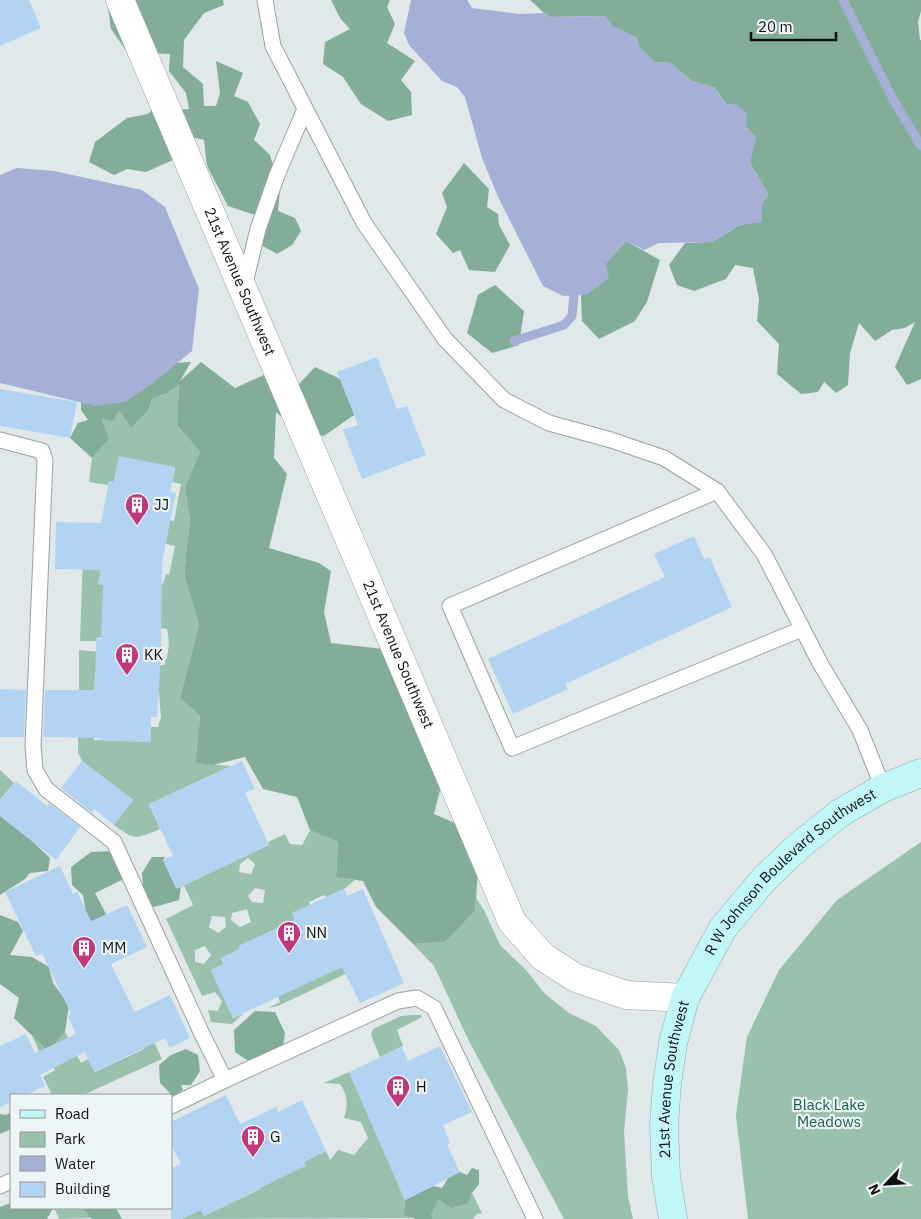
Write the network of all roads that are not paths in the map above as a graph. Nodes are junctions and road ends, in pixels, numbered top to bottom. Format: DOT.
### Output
graph roads {
  1 [pos="120,0"];
  2 [pos="264,0"];
  3 [pos="305,109"];
  4 [pos="244,289"];
  5 [pos="0,440"];
  6 [pos="717,491"];
  7 [pos="802,629"];
  8 [pos="921,773"];
  9 [pos="883,788"];
  10 [pos="685,998"];
  11 [pos="225,1080"];
  12 [pos="172,1106"];
  13 [pos="535,1219"];
  14 [pos="673,1219"];
  1 -- 4 [label="street, 21st Avenue Southwest"];
  2 -- 3 [label="lane"];
  3 -- 4 [label="lane"];
  3 -- 6 [label="lane"];
  4 -- 10 [label="street, 21st Avenue Southwest"];
  5 -- 11 [label="lane"];
  6 -- 7 [label="lane"];
  6 -- 7 [label="lane"];
  7 -- 9 [label="lane"];
  8 -- 9 [label="street, R W Johnson Boulevard Southwest"];
  9 -- 10 [label="street, R W Johnson Boulevard Southwest"];
  10 -- 14 [label="street, 21st Avenue Southwest"];
  11 -- 12 [label="lane"];
  11 -- 13 [label="lane"];
}
